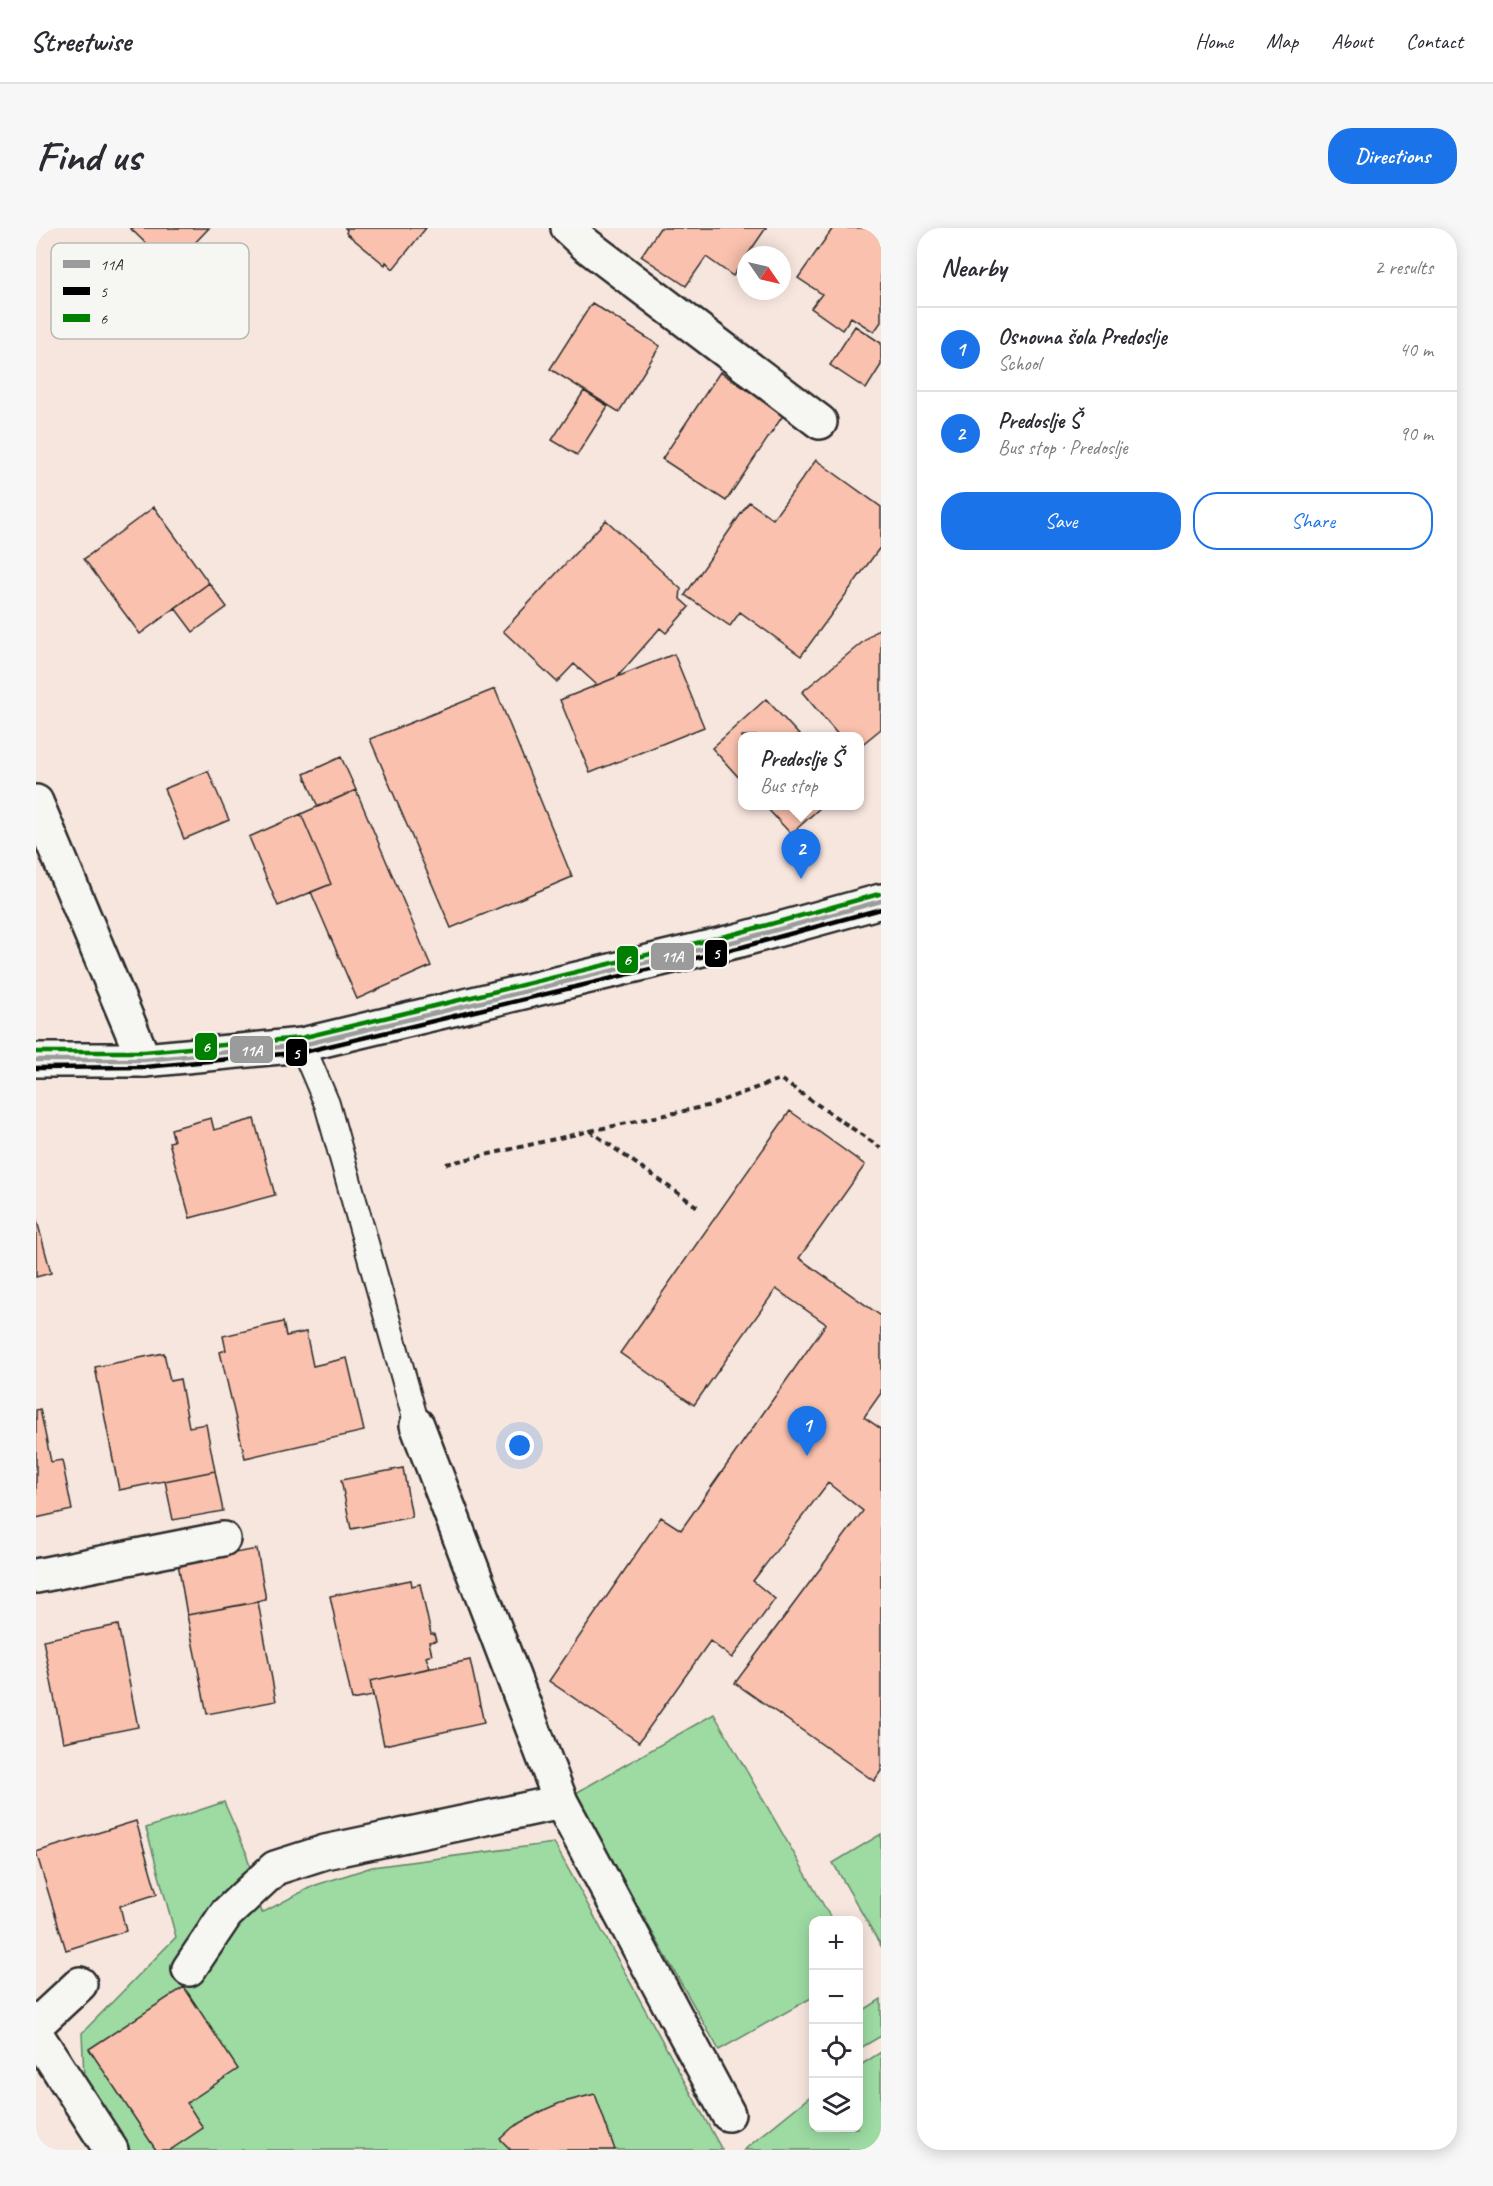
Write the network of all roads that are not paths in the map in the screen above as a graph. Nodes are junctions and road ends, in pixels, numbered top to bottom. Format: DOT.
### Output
graph roads {
  1 [pos="568,228"];
  2 [pos="820,422"];
  3 [pos="36,802"];
  4 [pos="881,901"];
  5 [pos="302,1045"];
  6 [pos="36,1060"];
  7 [pos="144,1060"];
  8 [pos="417,1425"];
  9 [pos="223,1539"];
  10 [pos="36,1576"];
  11 [pos="561,1802"];
  12 [pos="189,1969"];
  13 [pos="80,1984"];
  14 [pos="36,2025"];
  15 [pos="36,2034"];
  16 [pos="728,2114"];
  17 [pos="111,2150"];
  1 -- 2 [label="street"];
  3 -- 7 [label="street"];
  4 -- 5 [label="street"];
  5 -- 7 [label="street"];
  5 -- 8 [label="lane"];
  6 -- 7 [label="street"];
  8 -- 11 [label="street"];
  9 -- 10 [label="street"];
  11 -- 12 [label="street"];
  11 -- 16 [label="street"];
  13 -- 14 [label="street"];
  15 -- 17 [label="street"];
}
